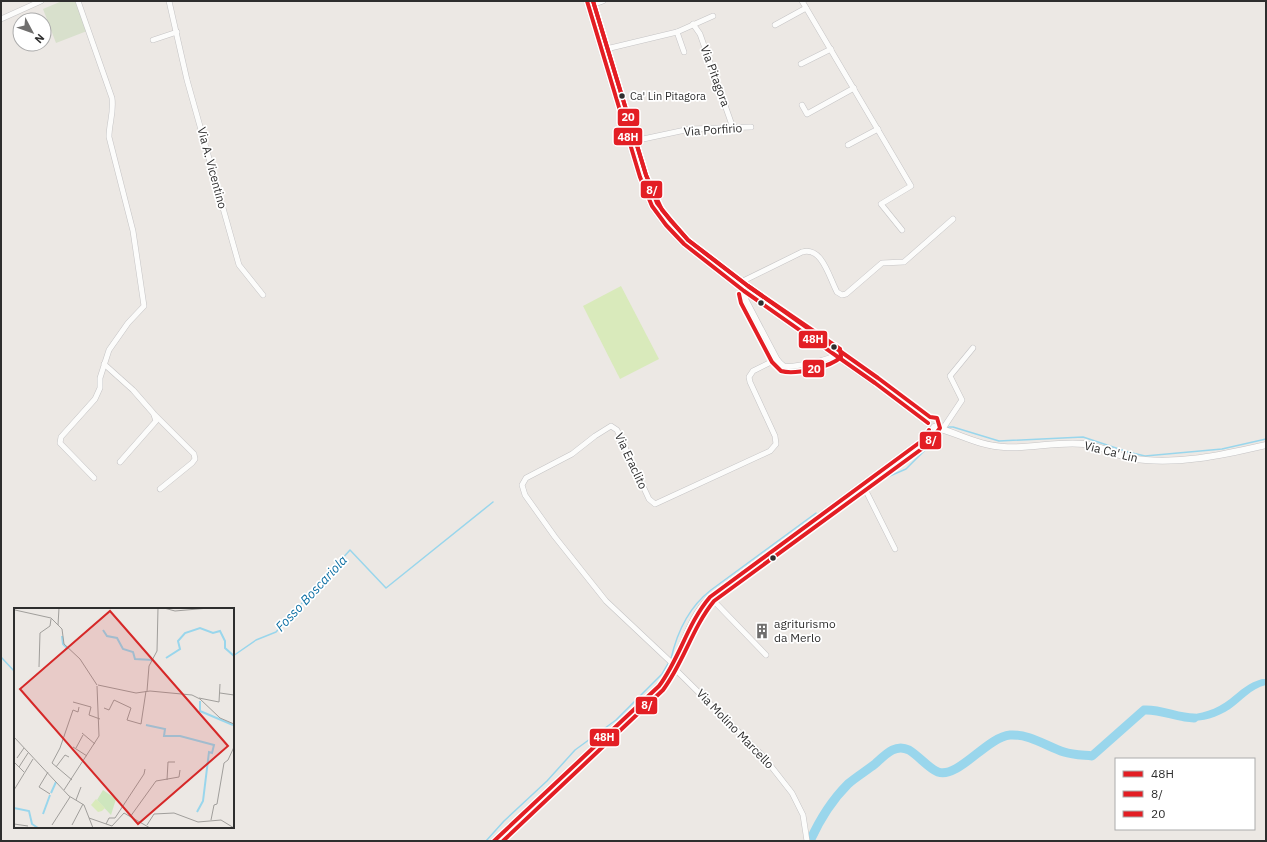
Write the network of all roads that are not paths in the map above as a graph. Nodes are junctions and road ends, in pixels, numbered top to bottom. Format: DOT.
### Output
graph roads {
  1 [pos="41,1"];
  2 [pos="78,1"];
  3 [pos="169,1"];
  4 [pos="603,1"];
  5 [pos="802,1"];
  6 [pos="588,3"];
  7 [pos="806,8"];
  8 [pos="713,16"];
  9 [pos="1,19"];
  10 [pos="693,24"];
  11 [pos="776,25"];
  12 [pos="177,32"];
  13 [pos="676,32"];
  14 [pos="153,40"];
  15 [pos="830,49"];
  16 [pos="602,50"];
  17 [pos="684,52"];
  18 [pos="801,64"];
  19 [pos="854,88"];
  20 [pos="802,105"];
  21 [pos="751,127"];
  22 [pos="734,128"];
  23 [pos="878,129"];
  24 [pos="629,142"];
  25 [pos="848,145"];
  26 [pos="953,219"];
  27 [pos="902,230"];
  28 [pos="738,286"];
  29 [pos="744,291"];
  30 [pos="263,295"];
  31 [pos="973,348"];
  32 [pos="836,354"];
  33 [pos="777,359"];
  34 [pos="104,364"];
  35 [pos="154,414"];
  36 [pos="930,427"];
  37 [pos="942,430"];
  38 [pos="1266,446"];
  39 [pos="120,462"];
  40 [pos="94,478"];
  41 [pos="160,489"];
  42 [pos="863,489"];
  43 [pos="896,549"];
  44 [pos="710,597"];
  45 [pos="766,655"];
  46 [pos="673,666"];
  47 [pos="494,841"];
  48 [pos="807,841"];
  1 -- 9 [label="street"];
  2 -- 34 [label="street"];
  3 -- 12 [label="street, Via A. Vicentino"];
  4 -- 6 [label="street, Via Ca' Lin"];
  5 -- 7 [label="street"];
  6 -- 16 [label="street, Via Ca' Lin"];
  7 -- 11 [label="street"];
  7 -- 15 [label="street"];
  8 -- 10 [label="street"];
  10 -- 13 [label="street"];
  10 -- 22 [label="street, Via Pitagora"];
  12 -- 14 [label="street"];
  12 -- 30 [label="street, Via A. Vicentino"];
  13 -- 16 [label="street"];
  13 -- 17 [label="street, Via Pitagora"];
  15 -- 18 [label="street"];
  15 -- 19 [label="street"];
  16 -- 24 [label="street, Via Ca' Lin"];
  19 -- 20 [label="street"];
  19 -- 23 [label="street"];
  21 -- 22 [label="street, Via Porfirio"];
  22 -- 24 [label="street, Via Porfirio"];
  23 -- 25 [label="street"];
  23 -- 27 [label="street"];
  24 -- 28 [label="street, Via Ca' Lin"];
  26 -- 28 [label="street"];
  28 -- 29 [label="street, Via Ca' Lin"];
  29 -- 32 [label="street, Via Ca' Lin"];
  29 -- 33 [label="street, Via Ca' Lin"];
  31 -- 37 [label="street"];
  32 -- 33 [label="street"];
  32 -- 36 [label="street, Via Ca' Lin"];
  33 -- 46 [label="street, Via Eraclito"];
  34 -- 35 [label="street"];
  34 -- 40 [label="street"];
  35 -- 39 [label="street"];
  35 -- 41 [label="street"];
  36 -- 37 [label="street, Via Ca' Lin"];
  36 -- 42 [label="street"];
  37 -- 38 [label="street, Via Ca' Lin"];
  42 -- 43 [label="street"];
  42 -- 44 [label="street"];
  44 -- 45 [label="street"];
  44 -- 46 [label="street"];
  46 -- 47 [label="street"];
  46 -- 48 [label="street, Via Molino Marcello"];
}
